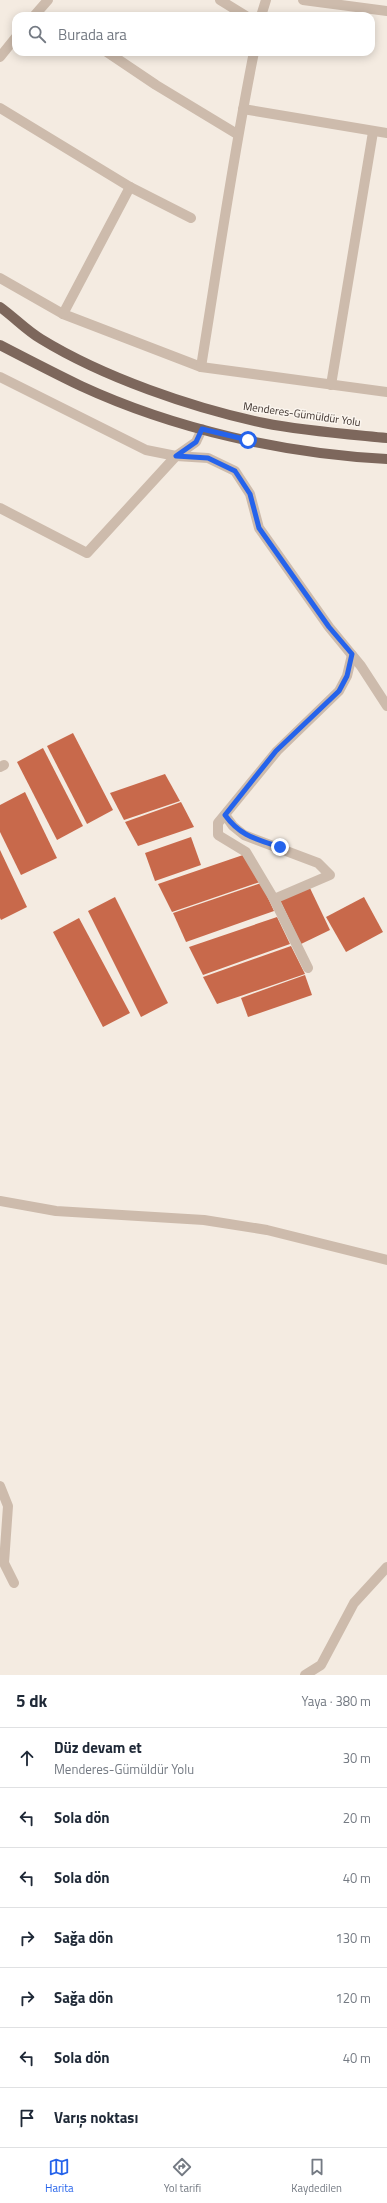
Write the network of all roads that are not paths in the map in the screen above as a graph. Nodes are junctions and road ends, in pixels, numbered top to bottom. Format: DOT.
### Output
graph roads {
  1 [pos="48,0"];
  2 [pos="220,0"];
  3 [pos="266,0"];
  4 [pos="303,0"];
  5 [pos="387,11"];
  6 [pos="38,12"];
  7 [pos="240,12"];
  8 [pos="262,12"];
  9 [pos="12,42"];
  10 [pos="113,56"];
  11 [pos="253,56"];
  12 [pos="0,57"];
  13 [pos="0,108"];
  14 [pos="243,109"];
  15 [pos="373,132"];
  16 [pos="387,133"];
  17 [pos="237,134"];
  18 [pos="130,187"];
  19 [pos="191,218"];
  20 [pos="0,278"];
  21 [pos="0,307"];
  22 [pos="63,314"];
  23 [pos="0,345"];
  24 [pos="201,367"];
  25 [pos="0,377"];
  26 [pos="331,384"];
  27 [pos="387,392"];
  28 [pos="202,429"];
  29 [pos="387,438"];
  30 [pos="176,456"];
  31 [pos="387,459"];
  32 [pos="0,508"];
  33 [pos="352,654"];
  34 [pos="387,706"];
  35 [pos="225,815"];
  36 [pos="274,899"];
  37 [pos="308,968"];
  38 [pos="0,1201"];
  39 [pos="387,1260"];
  40 [pos="0,1486"];
  41 [pos="387,1567"];
  42 [pos="14,1583"];
  43 [pos="305,1675"];
  1 -- 6 [label="street"];
  2 -- 7 [label="street"];
  3 -- 8 [label="street"];
  4 -- 5 [label="street"];
  9 -- 12 [label="street"];
  10 -- 17 [label="street"];
  11 -- 14 [label="street"];
  13 -- 18 [label="street"];
  14 -- 15 [label="street"];
  14 -- 17 [label="street"];
  15 -- 16 [label="street"];
  15 -- 26 [label="street"];
  17 -- 24 [label="street"];
  18 -- 19 [label="street"];
  18 -- 22 [label="street"];
  20 -- 22 [label="street"];
  21 -- 29 [label="main road, Menderes-Gümüldür Yolu"];
  22 -- 24 [label="street"];
  23 -- 28 [label="main road"];
  24 -- 26 [label="street"];
  25 -- 30 [label="street"];
  26 -- 27 [label="street"];
  28 -- 30 [label="street"];
  28 -- 31 [label="main road"];
  30 -- 32 [label="street"];
  30 -- 33 [label="street"];
  33 -- 34 [label="street"];
  33 -- 35 [label="street"];
  35 -- 36 [label="street"];
  35 -- 36 [label="street"];
  36 -- 37 [label="street"];
  38 -- 39 [label="street"];
  40 -- 42 [label="street"];
  41 -- 43 [label="street"];
}
